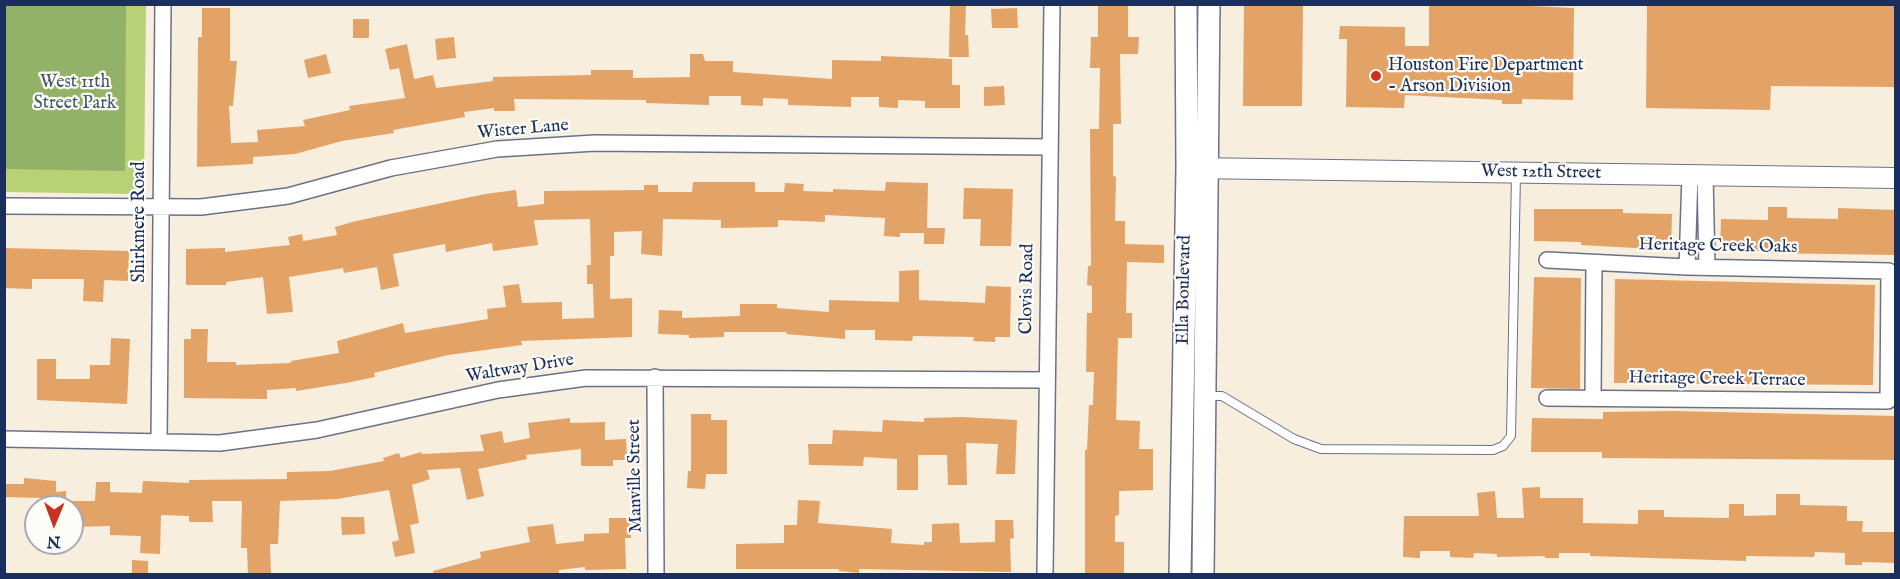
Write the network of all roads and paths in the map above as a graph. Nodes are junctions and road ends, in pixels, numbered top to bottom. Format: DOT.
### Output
graph roads {
  1 [pos="163,4"];
  2 [pos="1052,4"];
  3 [pos="1186,4"];
  4 [pos="1209,4"];
  5 [pos="1050,147"];
  6 [pos="1197,168"];
  7 [pos="1516,172"];
  8 [pos="1697,175"];
  9 [pos="1896,178"];
  10 [pos="4,206"];
  11 [pos="159,207"];
  12 [pos="1546,260"];
  13 [pos="1594,263"];
  14 [pos="1687,267"];
  15 [pos="1707,267"];
  16 [pos="655,377"];
  17 [pos="1047,380"];
  18 [pos="1205,396"];
  19 [pos="1547,398"];
  20 [pos="1593,398"];
  21 [pos="1888,401"];
  22 [pos="4,439"];
  23 [pos="159,441"];
  24 [pos="656,574"];
  25 [pos="1045,574"];
  26 [pos="1180,574"];
  27 [pos="1203,574"];
  1 -- 11 [label="street, Shirkmere Road"];
  2 -- 5 [label="street, Clovis Road"];
  3 -- 6 [label="main road, Ella Boulevard"];
  4 -- 6 [label="main road, Ella Boulevard"];
  5 -- 11 [label="street, Wister Lane"];
  5 -- 17 [label="street, Clovis Road"];
  6 -- 7 [label="street, West 12th Street"];
  6 -- 18 [label="main road, Ella Boulevard"];
  6 -- 26 [label="main road, Ella Boulevard"];
  7 -- 8 [label="street, West 12th Street"];
  7 -- 18 [label="lane"];
  8 -- 9 [label="street, West 12th Street"];
  8 -- 14 [label="street"];
  8 -- 15 [label="street"];
  10 -- 11 [label="street, Wister Lane"];
  11 -- 23 [label="street, Shirkmere Road"];
  12 -- 13 [label="street, Heritage Creek Oaks"];
  13 -- 14 [label="street, Heritage Creek Oaks"];
  13 -- 20 [label="street"];
  14 -- 15 [label="street, Heritage Creek Oaks"];
  15 -- 21 [label="street, Heritage Creek Oaks"];
  16 -- 17 [label="street, Waltway Drive"];
  16 -- 23 [label="street, Waltway Drive"];
  16 -- 24 [label="street, Manville Street"];
  17 -- 25 [label="street, Clovis Road"];
  18 -- 27 [label="main road, Ella Boulevard"];
  19 -- 20 [label="street, Heritage Creek Terrace"];
  20 -- 21 [label="street, Heritage Creek Terrace"];
  22 -- 23 [label="street, Waltway Drive"];
}
